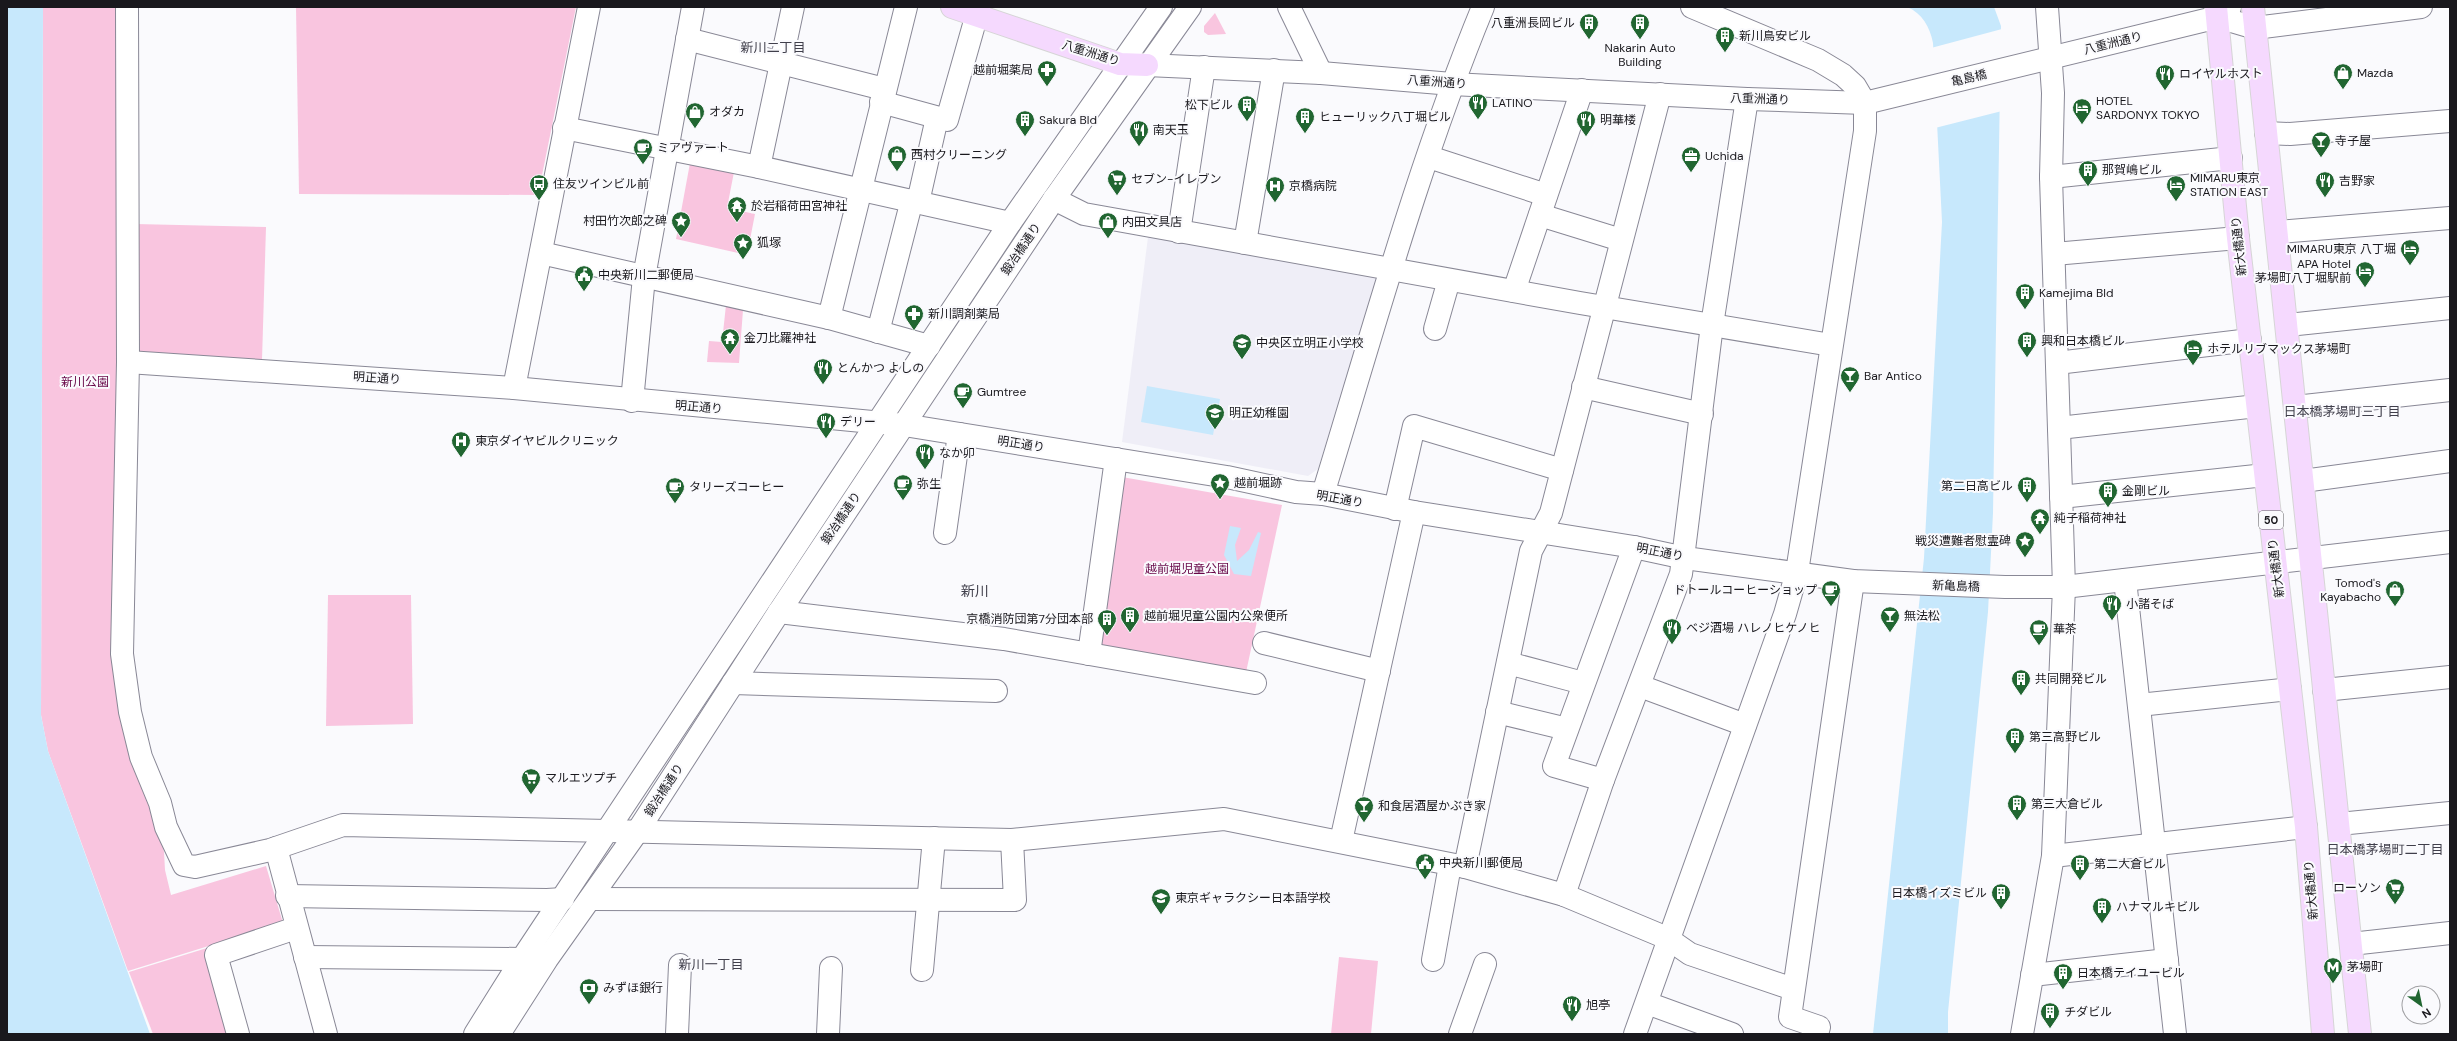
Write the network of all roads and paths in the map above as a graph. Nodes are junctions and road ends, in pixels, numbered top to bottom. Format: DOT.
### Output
graph roads {
  1 [pos="127,7"];
  2 [pos="589,7"];
  3 [pos="693,7"];
  4 [pos="793,7"];
  5 [pos="906,7"];
  6 [pos="952,7"];
  7 [pos="1161,7"];
  8 [pos="1190,7"];
  9 [pos="1289,7"];
  10 [pos="1483,7"];
  11 [pos="1692,7"];
  12 [pos="2047,7"];
  13 [pos="2421,7"];
  14 [pos="2221,10"];
  15 [pos="978,11"];
  16 [pos="2254,17"];
  17 [pos="687,39"];
  18 [pos="2050,58"];
  19 [pos="780,62"];
  20 [pos="1120,64"];
  21 [pos="1147,65"];
  22 [pos="1204,67"];
  23 [pos="2009,69"];
  24 [pos="1274,70"];
  25 [pos="1321,73"];
  26 [pos="1452,84"];
  27 [pos="1929,87"];
  28 [pos="1582,90"];
  29 [pos="1660,94"];
  30 [pos="882,95"];
  31 [pos="1747,100"];
  32 [pos="1865,103"];
  33 [pos="937,118"];
  34 [pos="2450,121"];
  35 [pos="564,128"];
  36 [pos="2266,133"];
  37 [pos="667,149"];
  38 [pos="1428,157"];
  39 [pos="2231,158"];
  40 [pos="759,167"];
  41 [pos="2051,177"];
  42 [pos="860,189"];
  43 [pos="1546,195"];
  44 [pos="1054,199"];
  45 [pos="915,201"];
  46 [pos="1540,215"];
  47 [pos="2450,218"];
  48 [pos="1010,223"];
  49 [pos="1179,232"];
  50 [pos="2278,232"];
  51 [pos="2238,238"];
  52 [pos="1621,240"];
  53 [pos="1245,243"];
  54 [pos="541,253"];
  55 [pos="2054,254"];
  56 [pos="1392,269"];
  57 [pos="644,278"];
  58 [pos="1449,280"];
  59 [pos="1514,291"];
  60 [pos="1604,306"];
  61 [pos="2450,308"];
  62 [pos="829,318"];
  63 [pos="1712,325"];
  64 [pos="2288,325"];
  65 [pos="1435,329"];
  66 [pos="878,332"];
  67 [pos="2250,340"];
  68 [pos="1831,345"];
  69 [pos="929,346"];
  70 [pos="128,362"];
  71 [pos="2057,363"];
  72 [pos="1583,387"];
  73 [pos="514,388"];
  74 [pos="2450,390"];
  75 [pos="632,401"];
  76 [pos="2257,406"];
  77 [pos="2295,407"];
  78 [pos="1702,414"];
  79 [pos="878,423"];
  80 [pos="904,425"];
  81 [pos="2059,428"];
  82 [pos="959,434"];
  83 [pos="1116,459"];
  84 [pos="2450,461"];
  85 [pos="1562,470"];
  86 [pos="2265,475"];
  87 [pos="2303,480"];
  88 [pos="1323,494"];
  89 [pos="2061,497"];
  90 [pos="1405,510"];
  91 [pos="945,533"];
  92 [pos="1540,533"];
  93 [pos="2450,542"];
  94 [pos="1634,547"];
  95 [pos="1685,558"];
  96 [pos="2311,558"];
  97 [pos="2275,562"];
  98 [pos="1797,572"];
  99 [pos="2125,580"];
  100 [pos="1853,581"];
  101 [pos="1906,584"];
  102 [pos="2064,587"];
  103 [pos="779,612"];
  104 [pos="1264,643"];
  105 [pos="1089,654"];
  106 [pos="1508,663"];
  107 [pos="1379,671"];
  108 [pos="2450,677"];
  109 [pos="733,683"];
  110 [pos="1255,683"];
  111 [pos="1583,683"];
  112 [pos="1640,686"];
  113 [pos="2290,689"];
  114 [pos="2324,690"];
  115 [pos="996,691"];
  116 [pos="2139,705"];
  117 [pos="1497,712"];
  118 [pos="1745,726"];
  119 [pos="1567,729"];
  120 [pos="1603,780"];
  121 [pos="2450,813"];
  122 [pos="2339,824"];
  123 [pos="2306,826"];
  124 [pos="609,831"];
  125 [pos="637,832"];
  126 [pos="934,838"];
  127 [pos="1012,840"];
  128 [pos="1341,841"];
  129 [pos="2155,844"];
  130 [pos="276,848"];
  131 [pos="2054,856"];
  132 [pos="1457,866"];
  133 [pos="1564,895"];
  134 [pos="287,896"];
  135 [pos="562,899"];
  136 [pos="590,899"];
  137 [pos="929,900"];
  138 [pos="296,928"];
  139 [pos="2450,933"];
  140 [pos="1667,938"];
  141 [pos="2351,944"];
  142 [pos="305,957"];
  143 [pos="522,958"];
  144 [pos="1433,960"];
  145 [pos="2167,960"];
  146 [pos="1485,964"];
  147 [pos="680,966"];
  148 [pos="831,968"];
  149 [pos="922,970"];
  150 [pos="2032,975"];
  151 [pos="1793,989"];
  152 [pos="1647,1003"];
  153 [pos="238,1034"];
  154 [pos="326,1034"];
  155 [pos="474,1034"];
  156 [pos="499,1034"];
  157 [pos="677,1034"];
  158 [pos="828,1034"];
  159 [pos="1460,1034"];
  160 [pos="1635,1034"];
  161 [pos="1732,1034"];
  162 [pos="1817,1034"];
  163 [pos="2022,1034"];
  164 [pos="2175,1034"];
  165 [pos="2323,1034"];
  166 [pos="2360,1034"];
  1 -- 70 [label="street"];
  2 -- 35 [label="street"];
  3 -- 17 [label="street"];
  4 -- 19 [label="street"];
  5 -- 30 [label="street"];
  6 -- 15 [label="main road, 八重洲通り"];
  7 -- 20 [label="street, 鍛冶橋通り"];
  8 -- 21 [label="street, 鍛冶橋通り"];
  9 -- 25 [label="street"];
  10 -- 26 [label="street"];
  11 -- 32 [label="street"];
  12 -- 18 [label="street"];
  13 -- 16 [label="street"];
  14 -- 16 [label="street"];
  14 -- 18 [label="street, 八重洲通り"];
  14 -- 39 [label="main road, 新大橋通り / 50"];
  15 -- 20 [label="main road, 八重洲通り"];
  15 -- 33 [label="street"];
  16 -- 36 [label="main road"];
  17 -- 19 [label="street"];
  17 -- 37 [label="street"];
  18 -- 23 [label="street, 八重洲通り"];
  18 -- 41 [label="street"];
  19 -- 30 [label="street"];
  19 -- 40 [label="street"];
  20 -- 21 [label="main road, 八重洲通り"];
  20 -- 48 [label="street, 鍛冶橋通り"];
  21 -- 22 [label="street, 八重洲通り"];
  21 -- 44 [label="street, 鍛冶橋通り"];
  22 -- 24 [label="street, 八重洲通り"];
  22 -- 49 [label="street"];
  23 -- 27 [label="street, 亀島橋"];
  24 -- 25 [label="street, 八重洲通り"];
  24 -- 53 [label="street"];
  25 -- 26 [label="street, 八重洲通り"];
  26 -- 28 [label="street, 八重洲通り"];
  26 -- 38 [label="street"];
  27 -- 32 [label="street, 八重洲通り"];
  28 -- 29 [label="street, 八重洲通り"];
  28 -- 43 [label="street"];
  29 -- 31 [label="street, 八重洲通り"];
  29 -- 52 [label="street"];
  30 -- 33 [label="street"];
  30 -- 42 [label="street"];
  31 -- 32 [label="street, 八重洲通り"];
  31 -- 63 [label="street"];
  32 -- 68 [label="street"];
  33 -- 45 [label="street"];
  34 -- 36 [label="street"];
  35 -- 37 [label="street"];
  35 -- 54 [label="street"];
  36 -- 50 [label="main road"];
  37 -- 40 [label="street"];
  37 -- 57 [label="street"];
  38 -- 43 [label="street"];
  38 -- 56 [label="street"];
  39 -- 41 [label="street"];
  39 -- 51 [label="main road, 新大橋通り / 50"];
  40 -- 42 [label="street"];
  41 -- 55 [label="street"];
  42 -- 45 [label="street"];
  42 -- 62 [label="street"];
  43 -- 46 [label="street"];
  44 -- 49 [label="street"];
  44 -- 80 [label="street, 鍛冶橋通り"];
  45 -- 48 [label="street"];
  45 -- 66 [label="street"];
  46 -- 52 [label="street"];
  46 -- 59 [label="street"];
  47 -- 50 [label="street"];
  48 -- 69 [label="street, 鍛冶橋通り"];
  49 -- 53 [label="street"];
  50 -- 64 [label="main road"];
  51 -- 55 [label="street"];
  51 -- 67 [label="main road, 新大橋通り / 50"];
  52 -- 60 [label="street"];
  53 -- 56 [label="street"];
  54 -- 57 [label="street"];
  54 -- 73 [label="street"];
  55 -- 71 [label="street"];
  56 -- 58 [label="street"];
  56 -- 88 [label="street"];
  57 -- 62 [label="street"];
  57 -- 75 [label="street"];
  58 -- 59 [label="street"];
  58 -- 65 [label="street"];
  59 -- 60 [label="street"];
  60 -- 63 [label="street"];
  60 -- 72 [label="street"];
  61 -- 64 [label="street"];
  62 -- 66 [label="street"];
  63 -- 68 [label="street"];
  63 -- 78 [label="street"];
  64 -- 77 [label="main road"];
  66 -- 69 [label="street"];
  67 -- 71 [label="street"];
  67 -- 76 [label="main road, 新大橋通り / 50"];
  68 -- 98 [label="street"];
  69 -- 79 [label="street, 鍛冶橋通り"];
  70 -- 73 [label="street, 明正通り"];
  70 -- 130 [label="street"];
  71 -- 81 [label="street"];
  72 -- 78 [label="street"];
  72 -- 85 [label="street"];
  73 -- 75 [label="street, 明正通り"];
  74 -- 77 [label="street"];
  75 -- 79 [label="street, 明正通り"];
  76 -- 81 [label="street"];
  76 -- 86 [label="main road, 新大橋通り / 50"];
  77 -- 87 [label="main road"];
  78 -- 95 [label="street"];
  79 -- 80 [label="street, 明正通り"];
  79 -- 124 [label="street, 鍛冶橋通り"];
  80 -- 82 [label="street, 明正通り"];
  80 -- 103 [label="street, 鍛冶橋通り"];
  81 -- 89 [label="street"];
  82 -- 83 [label="street, 明正通り"];
  82 -- 91 [label="street"];
  83 -- 88 [label="street, 明正通り"];
  83 -- 105 [label="street"];
  84 -- 87 [label="street"];
  85 -- 90 [label="street"];
  85 -- 92 [label="street"];
  86 -- 89 [label="street"];
  86 -- 97 [label="main road, 新大橋通り / 50"];
  87 -- 96 [label="main road"];
  88 -- 90 [label="street, 明正通り"];
  89 -- 102 [label="street"];
  90 -- 92 [label="street, 明正通り"];
  90 -- 107 [label="street"];
  92 -- 94 [label="street, 明正通り"];
  92 -- 106 [label="street"];
  93 -- 96 [label="street, 新亀島橋"];
  94 -- 95 [label="street, 明正通り"];
  94 -- 111 [label="street"];
  95 -- 98 [label="street, 明正通り"];
  95 -- 112 [label="street"];
  96 -- 97 [label="street, 新亀島橋"];
  96 -- 114 [label="main road"];
  97 -- 99 [label="street, 新亀島橋"];
  97 -- 113 [label="main road, 新大橋通り / 50"];
  98 -- 100 [label="street, 明正通り"];
  98 -- 118 [label="street"];
  99 -- 102 [label="street, 新亀島橋"];
  99 -- 116 [label="street"];
  100 -- 101 [label="street, 明正通り"];
  100 -- 151 [label="street"];
  101 -- 102 [label="street, 新亀島橋"];
  102 -- 131 [label="street"];
  103 -- 105 [label="street"];
  103 -- 109 [label="street, 鍛冶橋通り"];
  104 -- 107 [label="street"];
  105 -- 110 [label="street"];
  106 -- 111 [label="street"];
  106 -- 117 [label="street"];
  107 -- 128 [label="street"];
  108 -- 114 [label="street"];
  109 -- 115 [label="street"];
  109 -- 125 [label="street, 鍛冶橋通り"];
  111 -- 119 [label="street"];
  112 -- 118 [label="street"];
  112 -- 120 [label="street"];
  113 -- 116 [label="street"];
  113 -- 123 [label="main road, 新大橋通り / 50"];
  114 -- 122 [label="main road"];
  116 -- 129 [label="street"];
  117 -- 119 [label="street"];
  117 -- 132 [label="street"];
  118 -- 140 [label="street"];
  119 -- 120 [label="street"];
  120 -- 133 [label="street"];
  121 -- 122 [label="street"];
  122 -- 141 [label="main road"];
  123 -- 129 [label="street"];
  123 -- 165 [label="main road, 新大橋通り / 50"];
  124 -- 125 [label="street"];
  124 -- 130 [label="street"];
  124 -- 135 [label="street, 鍛冶橋通り"];
  125 -- 126 [label="street"];
  125 -- 136 [label="street, 鍛冶橋通り"];
  126 -- 127 [label="street"];
  126 -- 137 [label="street"];
  127 -- 128 [label="street"];
  127 -- 137 [label="street"];
  128 -- 132 [label="street"];
  129 -- 131 [label="street"];
  129 -- 145 [label="street"];
  130 -- 134 [label="street"];
  131 -- 150 [label="street"];
  132 -- 133 [label="street"];
  132 -- 144 [label="street"];
  133 -- 140 [label="street"];
  134 -- 135 [label="street"];
  134 -- 138 [label="street"];
  135 -- 143 [label="street, 鍛冶橋通り"];
  136 -- 137 [label="street"];
  136 -- 156 [label="street, 鍛冶橋通り"];
  137 -- 149 [label="street"];
  138 -- 142 [label="street"];
  138 -- 153 [label="street"];
  139 -- 141 [label="street"];
  140 -- 151 [label="street"];
  140 -- 152 [label="street"];
  141 -- 166 [label="main road"];
  142 -- 143 [label="street"];
  142 -- 154 [label="street"];
  143 -- 155 [label="street, 鍛冶橋通り"];
  145 -- 150 [label="street"];
  145 -- 164 [label="street"];
  146 -- 159 [label="street"];
  147 -- 157 [label="street"];
  148 -- 158 [label="street"];
  150 -- 163 [label="street"];
  151 -- 162 [label="street"];
  152 -- 160 [label="street"];
  152 -- 161 [label="street"];
}
